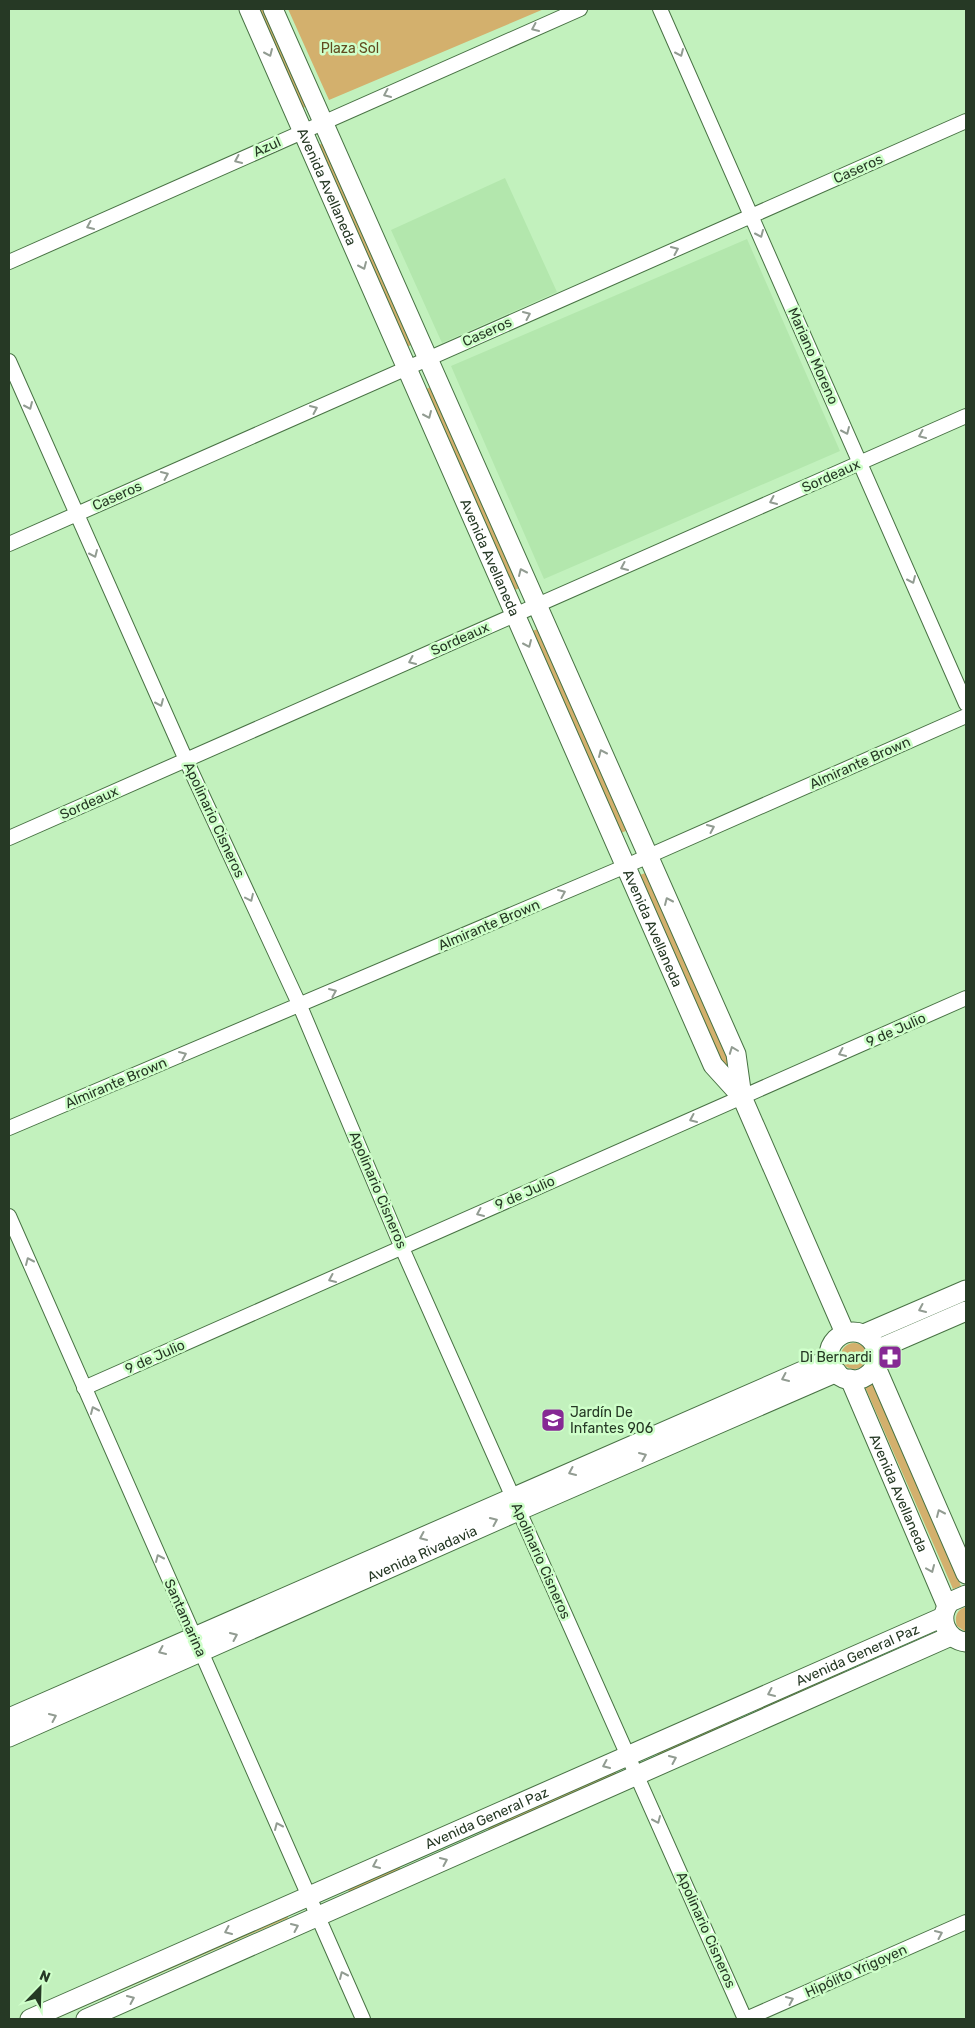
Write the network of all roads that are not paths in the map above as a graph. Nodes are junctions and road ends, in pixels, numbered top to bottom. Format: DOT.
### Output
graph roads {
  1 [pos="249,9"];
  2 [pos="273,9"];
  3 [pos="580,9"];
  4 [pos="660,9"];
  5 [pos="966,121"];
  6 [pos="323,123"];
  7 [pos="303,131"];
  8 [pos="752,216"];
  9 [pos="9,262"];
  10 [pos="428,359"];
  11 [pos="9,361"];
  12 [pos="407,368"];
  13 [pos="966,416"];
  14 [pos="860,463"];
  15 [pos="76,514"];
  16 [pos="9,544"];
  17 [pos="537,605"];
  18 [pos="516,615"];
  19 [pos="966,704"];
  20 [pos="966,716"];
  21 [pos="186,760"];
  22 [pos="9,838"];
  23 [pos="648,856"];
  24 [pos="626,866"];
  25 [pos="966,998"];
  26 [pos="300,1006"];
  27 [pos="742,1098"];
  28 [pos="9,1128"];
  29 [pos="9,1216"];
  30 [pos="402,1248"];
  31 [pos="966,1290"];
  32 [pos="966,1311"];
  33 [pos="845,1333"];
  34 [pos="864,1334"];
  35 [pos="876,1358"];
  36 [pos="839,1370"];
  37 [pos="84,1388"];
  38 [pos="515,1504"];
  39 [pos="966,1574"];
  40 [pos="966,1595"];
  41 [pos="945,1612"];
  42 [pos="962,1642"];
  43 [pos="197,1644"];
  44 [pos="859,1654"];
  45 [pos="866,1673"];
  46 [pos="745,1704"];
  47 [pos="9,1718"];
  48 [pos="753,1724"];
  49 [pos="9,1737"];
  50 [pos="628,1755"];
  51 [pos="637,1775"];
  52 [pos="473,1823"];
  53 [pos="482,1844"];
  54 [pos="410,1850"];
  55 [pos="419,1872"];
  56 [pos="308,1895"];
  57 [pos="318,1917"];
  58 [pos="966,1922"];
  59 [pos="30,2019"];
  60 [pos="86,2019"];
  61 [pos="363,2019"];
  62 [pos="745,2019"];
  1 -- 7 [label="main road, Avenida Avellaneda, one-way"];
  2 -- 6 [label="main road, Avenida Avellaneda"];
  3 -- 6 [label="street, Azul, one-way"];
  4 -- 8 [label="street, Mariano Moreno, one-way"];
  5 -- 8 [label="street, Caseros"];
  6 -- 7 [label="street, Azul"];
  6 -- 10 [label="main road, Avenida Avellaneda"];
  7 -- 9 [label="street, Azul, one-way"];
  7 -- 12 [label="main road, Avenida Avellaneda, one-way"];
  10 -- 8 [label="street, Caseros, one-way"];
  8 -- 14 [label="street, Mariano Moreno, one-way"];
  10 -- 12 [label="street, Caseros"];
  17 -- 10 [label="main road, Avenida Avellaneda, one-way"];
  11 -- 15 [label="street, Apolinario Cisneros, one-way"];
  15 -- 12 [label="street, Caseros, one-way"];
  12 -- 18 [label="main road, Avenida Avellaneda, one-way"];
  13 -- 14 [label="street, Sordeaux, one-way"];
  14 -- 17 [label="street, Sordeaux, one-way"];
  14 -- 19 [label="street, Mariano Moreno, one-way"];
  15 -- 16 [label="street, Caseros"];
  15 -- 21 [label="street, Apolinario Cisneros, one-way"];
  17 -- 18 [label="street, Sordeaux"];
  23 -- 17 [label="main road, Avenida Avellaneda, one-way"];
  18 -- 21 [label="street, Sordeaux, one-way"];
  18 -- 24 [label="main road, Avenida Avellaneda, one-way"];
  23 -- 20 [label="street, Almirante Brown, one-way"];
  21 -- 22 [label="street, Sordeaux"];
  21 -- 26 [label="street, Apolinario Cisneros, one-way"];
  23 -- 24 [label="street, Almirante Brown"];
  27 -- 23 [label="main road, Avenida Avellaneda, one-way"];
  26 -- 24 [label="street, Almirante Brown, one-way"];
  24 -- 27 [label="main road, Avenida Avellaneda"];
  25 -- 27 [label="street, 9 de Julio, one-way"];
  28 -- 26 [label="street, Almirante Brown, one-way"];
  26 -- 30 [label="street, Apolinario Cisneros"];
  27 -- 30 [label="street, 9 de Julio, one-way"];
  27 -- 33 [label="main road, Avenida Avellaneda"];
  37 -- 29 [label="street, Santamarina, one-way"];
  30 -- 37 [label="street, 9 de Julio, one-way"];
  30 -- 38 [label="street, Apolinario Cisneros"];
  31 -- 34 [label="main road, one-way"];
  32 -- 35 [label="main road"];
  33 -- 34 [label="main road"];
  33 -- 36 [label="main road"];
  34 -- 35 [label="main road"];
  35 -- 36 [label="main road"];
  39 -- 35 [label="main road, one-way"];
  36 -- 38 [label="main road, Avenida Rivadavia"];
  36 -- 41 [label="main road, Avenida Avellaneda, one-way"];
  43 -- 37 [label="street, Santamarina, one-way"];
  38 -- 43 [label="main road, Avenida Rivadavia"];
  38 -- 50 [label="street, Apolinario Cisneros"];
  40 -- 41 [label="main road, Avenida General Paz"];
  41 -- 42 [label="main road, Avenida Avellaneda"];
  41 -- 44 [label="main road, Avenida General Paz"];
  42 -- 45 [label="main road, Avenida General Paz"];
  43 -- 47 [label="main road, Avenida Rivadavia, one-way"];
  49 -- 43 [label="main road, Avenida Rivadavia, one-way"];
  56 -- 43 [label="street, Santamarina, one-way"];
  44 -- 45 [label="main road"];
  44 -- 46 [label="main road, Avenida General Paz, one-way"];
  45 -- 48 [label="main road, Avenida General Paz"];
  46 -- 48 [label="main road"];
  46 -- 50 [label="main road, Avenida General Paz"];
  51 -- 48 [label="main road, Avenida General Paz, one-way"];
  50 -- 51 [label="street, Apolinario Cisneros"];
  50 -- 52 [label="main road, Avenida General Paz, one-way"];
  51 -- 53 [label="main road, Avenida General Paz"];
  51 -- 62 [label="street, Apolinario Cisneros, one-way"];
  52 -- 53 [label="main road"];
  52 -- 54 [label="main road, Avenida General Paz"];
  55 -- 53 [label="main road, Avenida General Paz, one-way"];
  54 -- 55 [label="main road"];
  54 -- 56 [label="main road, Avenida General Paz, one-way"];
  55 -- 57 [label="main road, Avenida General Paz"];
  56 -- 57 [label="street, Santamarina"];
  56 -- 59 [label="main road, Avenida General Paz, one-way"];
  60 -- 57 [label="main road, Avenida General Paz, one-way"];
  61 -- 57 [label="street, Santamarina, one-way"];
  62 -- 58 [label="street, Hipólito Yrigoyen, one-way"];
}
